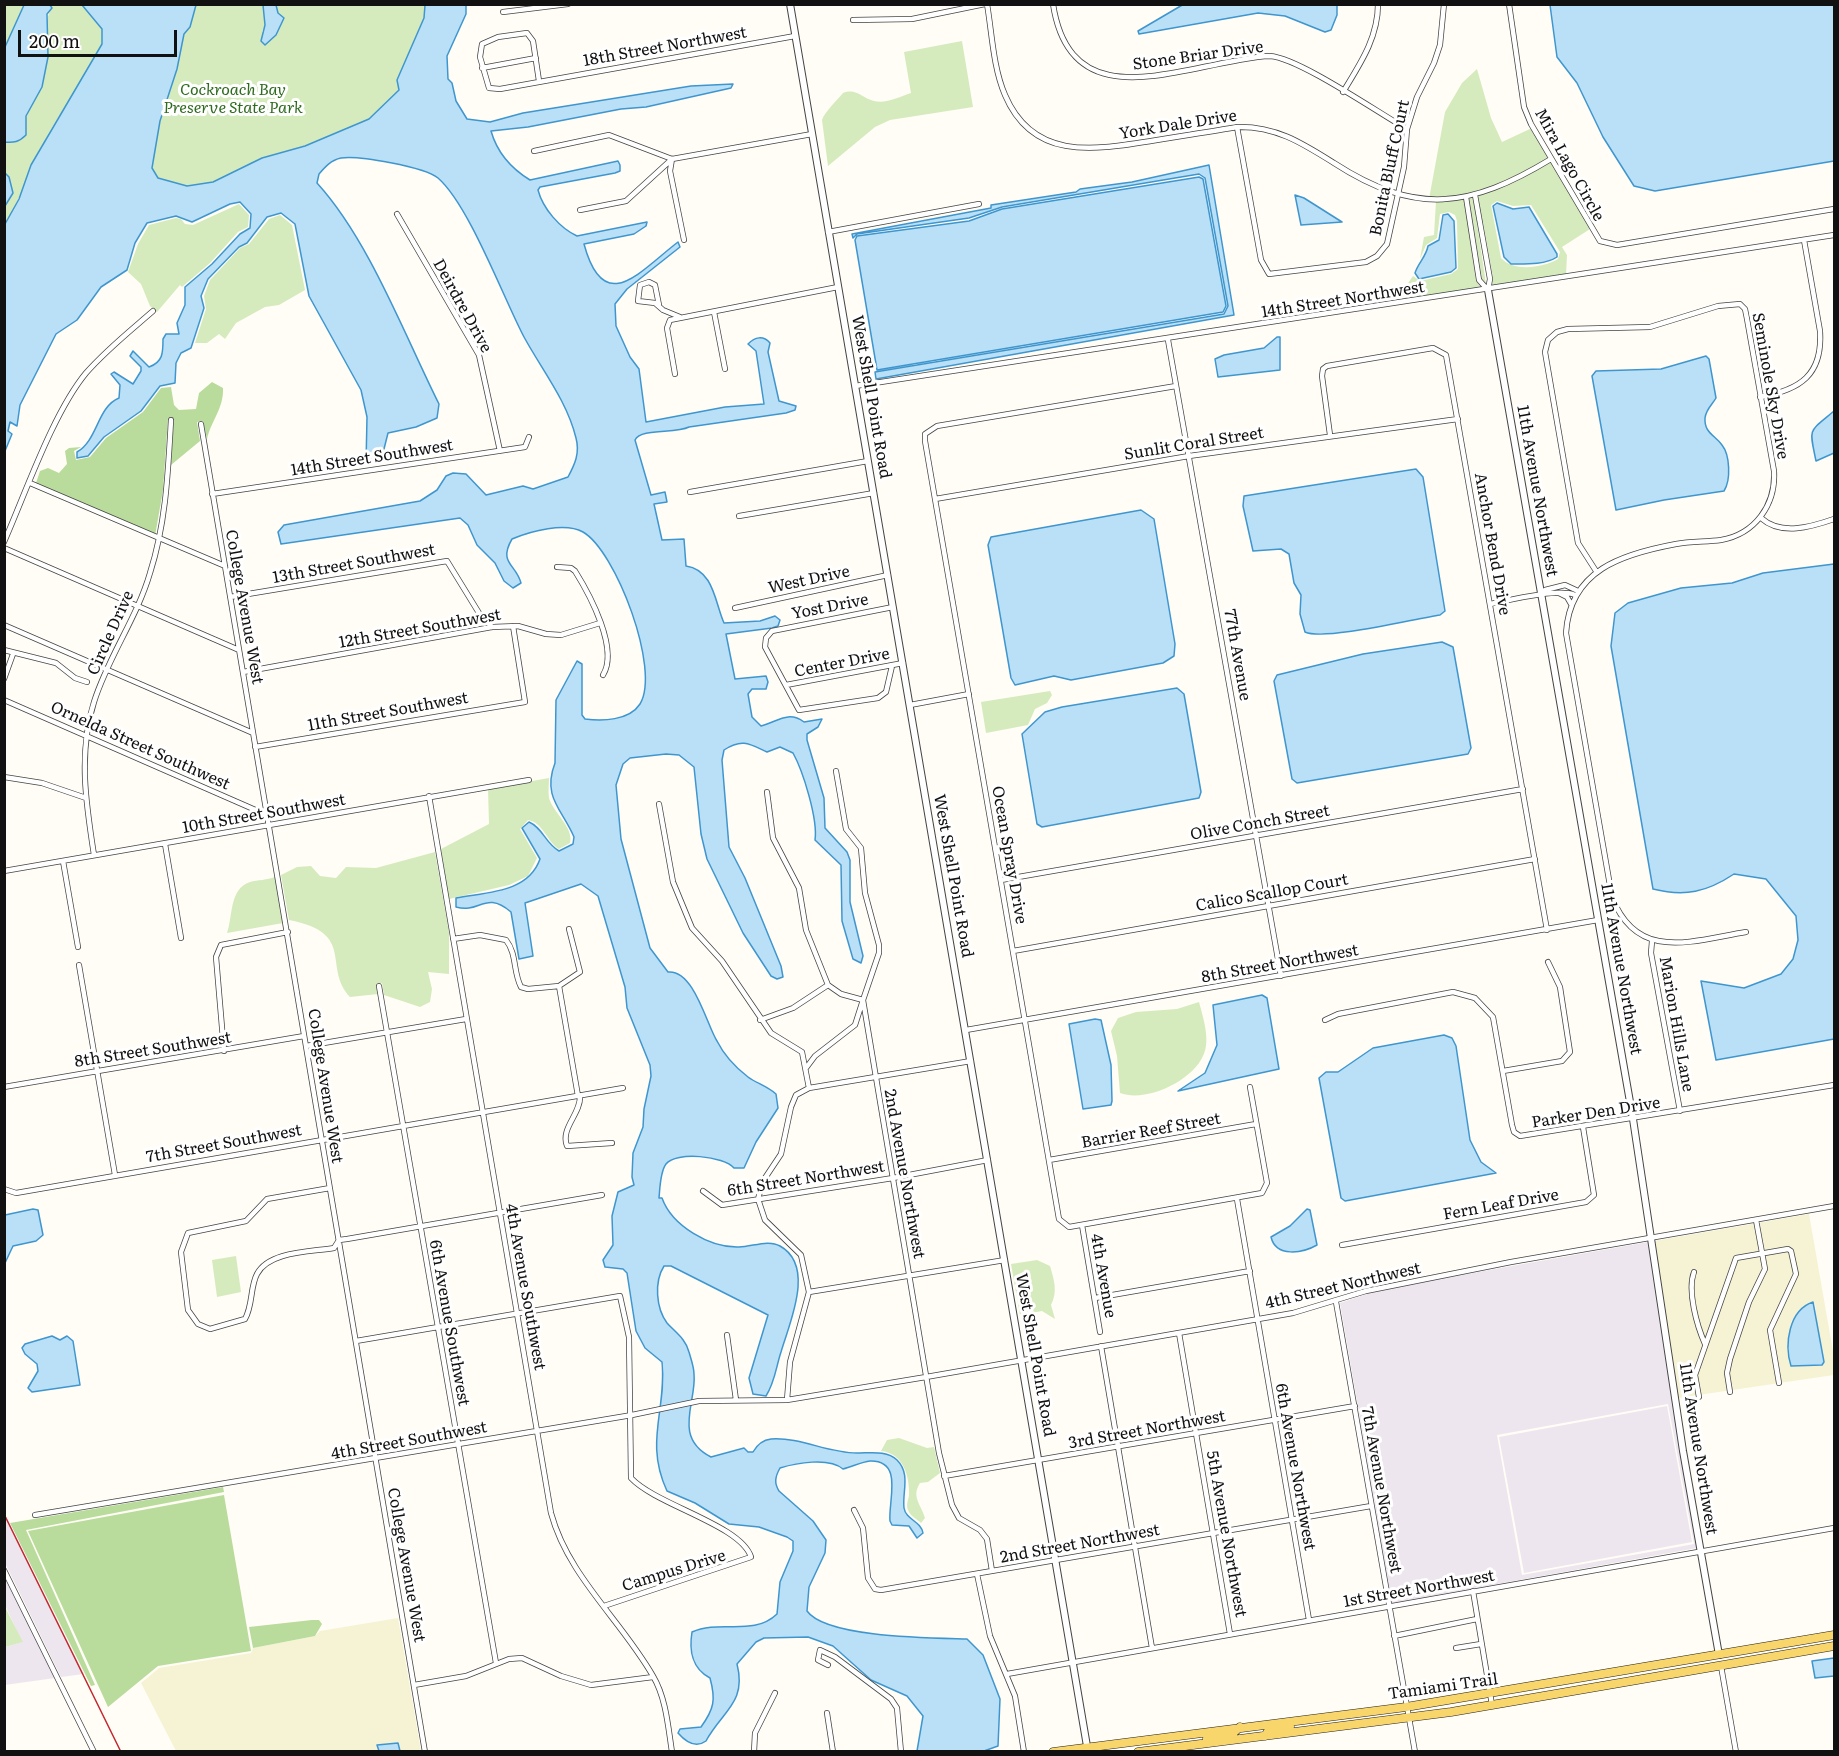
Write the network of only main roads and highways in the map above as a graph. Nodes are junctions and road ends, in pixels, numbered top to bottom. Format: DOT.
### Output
graph roads {
  1 [pos="1834,1635"];
  2 [pos="1834,1646"];
  3 [pos="1748,1650"];
  4 [pos="1719,1655"];
  5 [pos="1721,1666"];
  6 [pos="1708,1668"];
  7 [pos="1317,1718"];
  8 [pos="1240,1727"];
  9 [pos="1265,1736"];
  10 [pos="1192,1745"];
  11 [pos="1088,1749"];
  12 [pos="1053,1752"];
  13 [pos="1138,1752"];
  1 -- 3 [label="main road, Tamiami Trail"];
  2 -- 5 [label="main road, Tamiami Trail"];
  3 -- 4 [label="main road, Tamiami Trail"];
  3 -- 5 [label="main road"];
  4 -- 6 [label="main road"];
  4 -- 7 [label="main road, Tamiami Trail"];
  5 -- 6 [label="main road, Tamiami Trail"];
  6 -- 9 [label="main road, Tamiami Trail"];
  7 -- 8 [label="main road, Tamiami Trail"];
  7 -- 9 [label="main road"];
  8 -- 10 [label="main road"];
  8 -- 11 [label="main road, Tamiami Trail"];
  9 -- 10 [label="main road, Tamiami Trail"];
  10 -- 13 [label="main road, Tamiami Trail"];
  11 -- 12 [label="main road, Tamiami Trail"];
}
